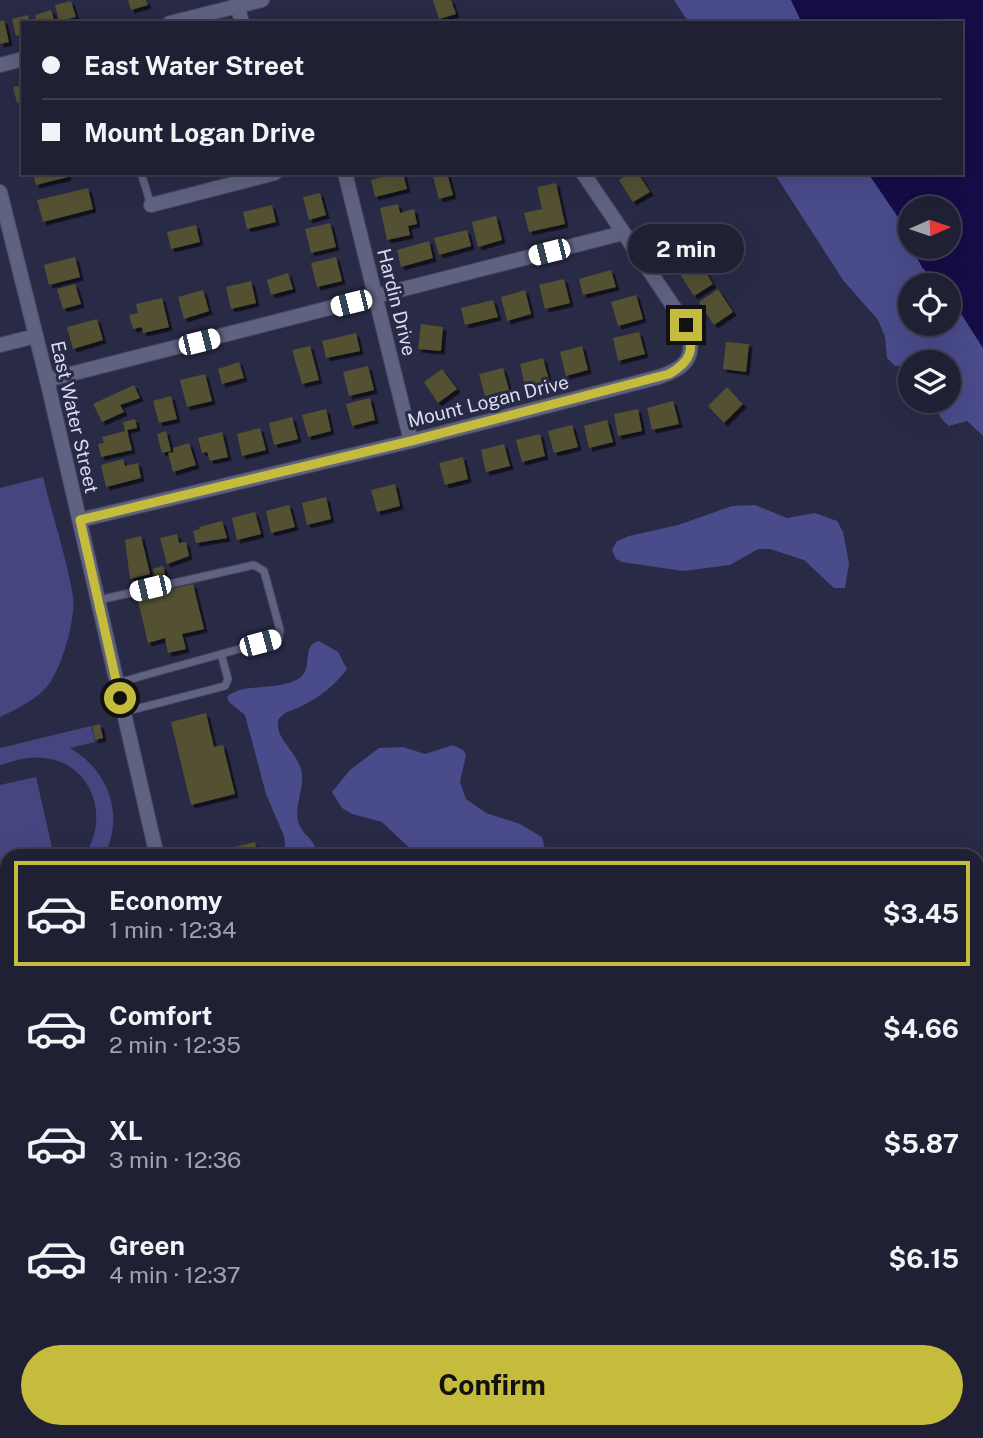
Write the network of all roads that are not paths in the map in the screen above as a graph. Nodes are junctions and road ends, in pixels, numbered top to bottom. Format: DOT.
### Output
graph roads {
  1 [pos="262,0"];
  2 [pos="237,3"];
  3 [pos="177,21"];
  4 [pos="242,21"];
  5 [pos="21,60"];
  6 [pos="0,65"];
  7 [pos="142,175"];
  8 [pos="267,175"];
  9 [pos="346,175"];
  10 [pos="584,175"];
  11 [pos="0,192"];
  12 [pos="151,205"];
  13 [pos="623,233"];
  14 [pos="376,296"];
  15 [pos="36,336"];
  16 [pos="0,345"];
  17 [pos="47,380"];
  18 [pos="411,441"];
  19 [pos="80,520"];
  20 [pos="99,600"];
  21 [pos="221,654"];
  22 [pos="117,683"];
  23 [pos="124,712"];
  24 [pos="155,849"];
  1 -- 2 [label="street"];
  2 -- 3 [label="street"];
  2 -- 4 [label="street"];
  5 -- 6 [label="street"];
  7 -- 12 [label="lane"];
  8 -- 12 [label="street"];
  9 -- 14 [label="street, Hardin Drive"];
  10 -- 13 [label="street, Mount Logan Drive"];
  11 -- 15 [label="street, East Water Street"];
  13 -- 14 [label="street"];
  13 -- 18 [label="street, Mount Logan Drive"];
  14 -- 17 [label="street"];
  14 -- 18 [label="street, Hardin Drive"];
  15 -- 16 [label="street"];
  15 -- 17 [label="street, East Water Street"];
  17 -- 19 [label="street, East Water Street"];
  18 -- 19 [label="street, Mount Logan Drive"];
  19 -- 20 [label="street, East Water Street"];
  20 -- 21 [label="lane"];
  20 -- 22 [label="street, East Water Street"];
  21 -- 22 [label="lane"];
  21 -- 23 [label="lane"];
  22 -- 23 [label="street, East Water Street"];
  23 -- 24 [label="street, East Water Street"];
}
